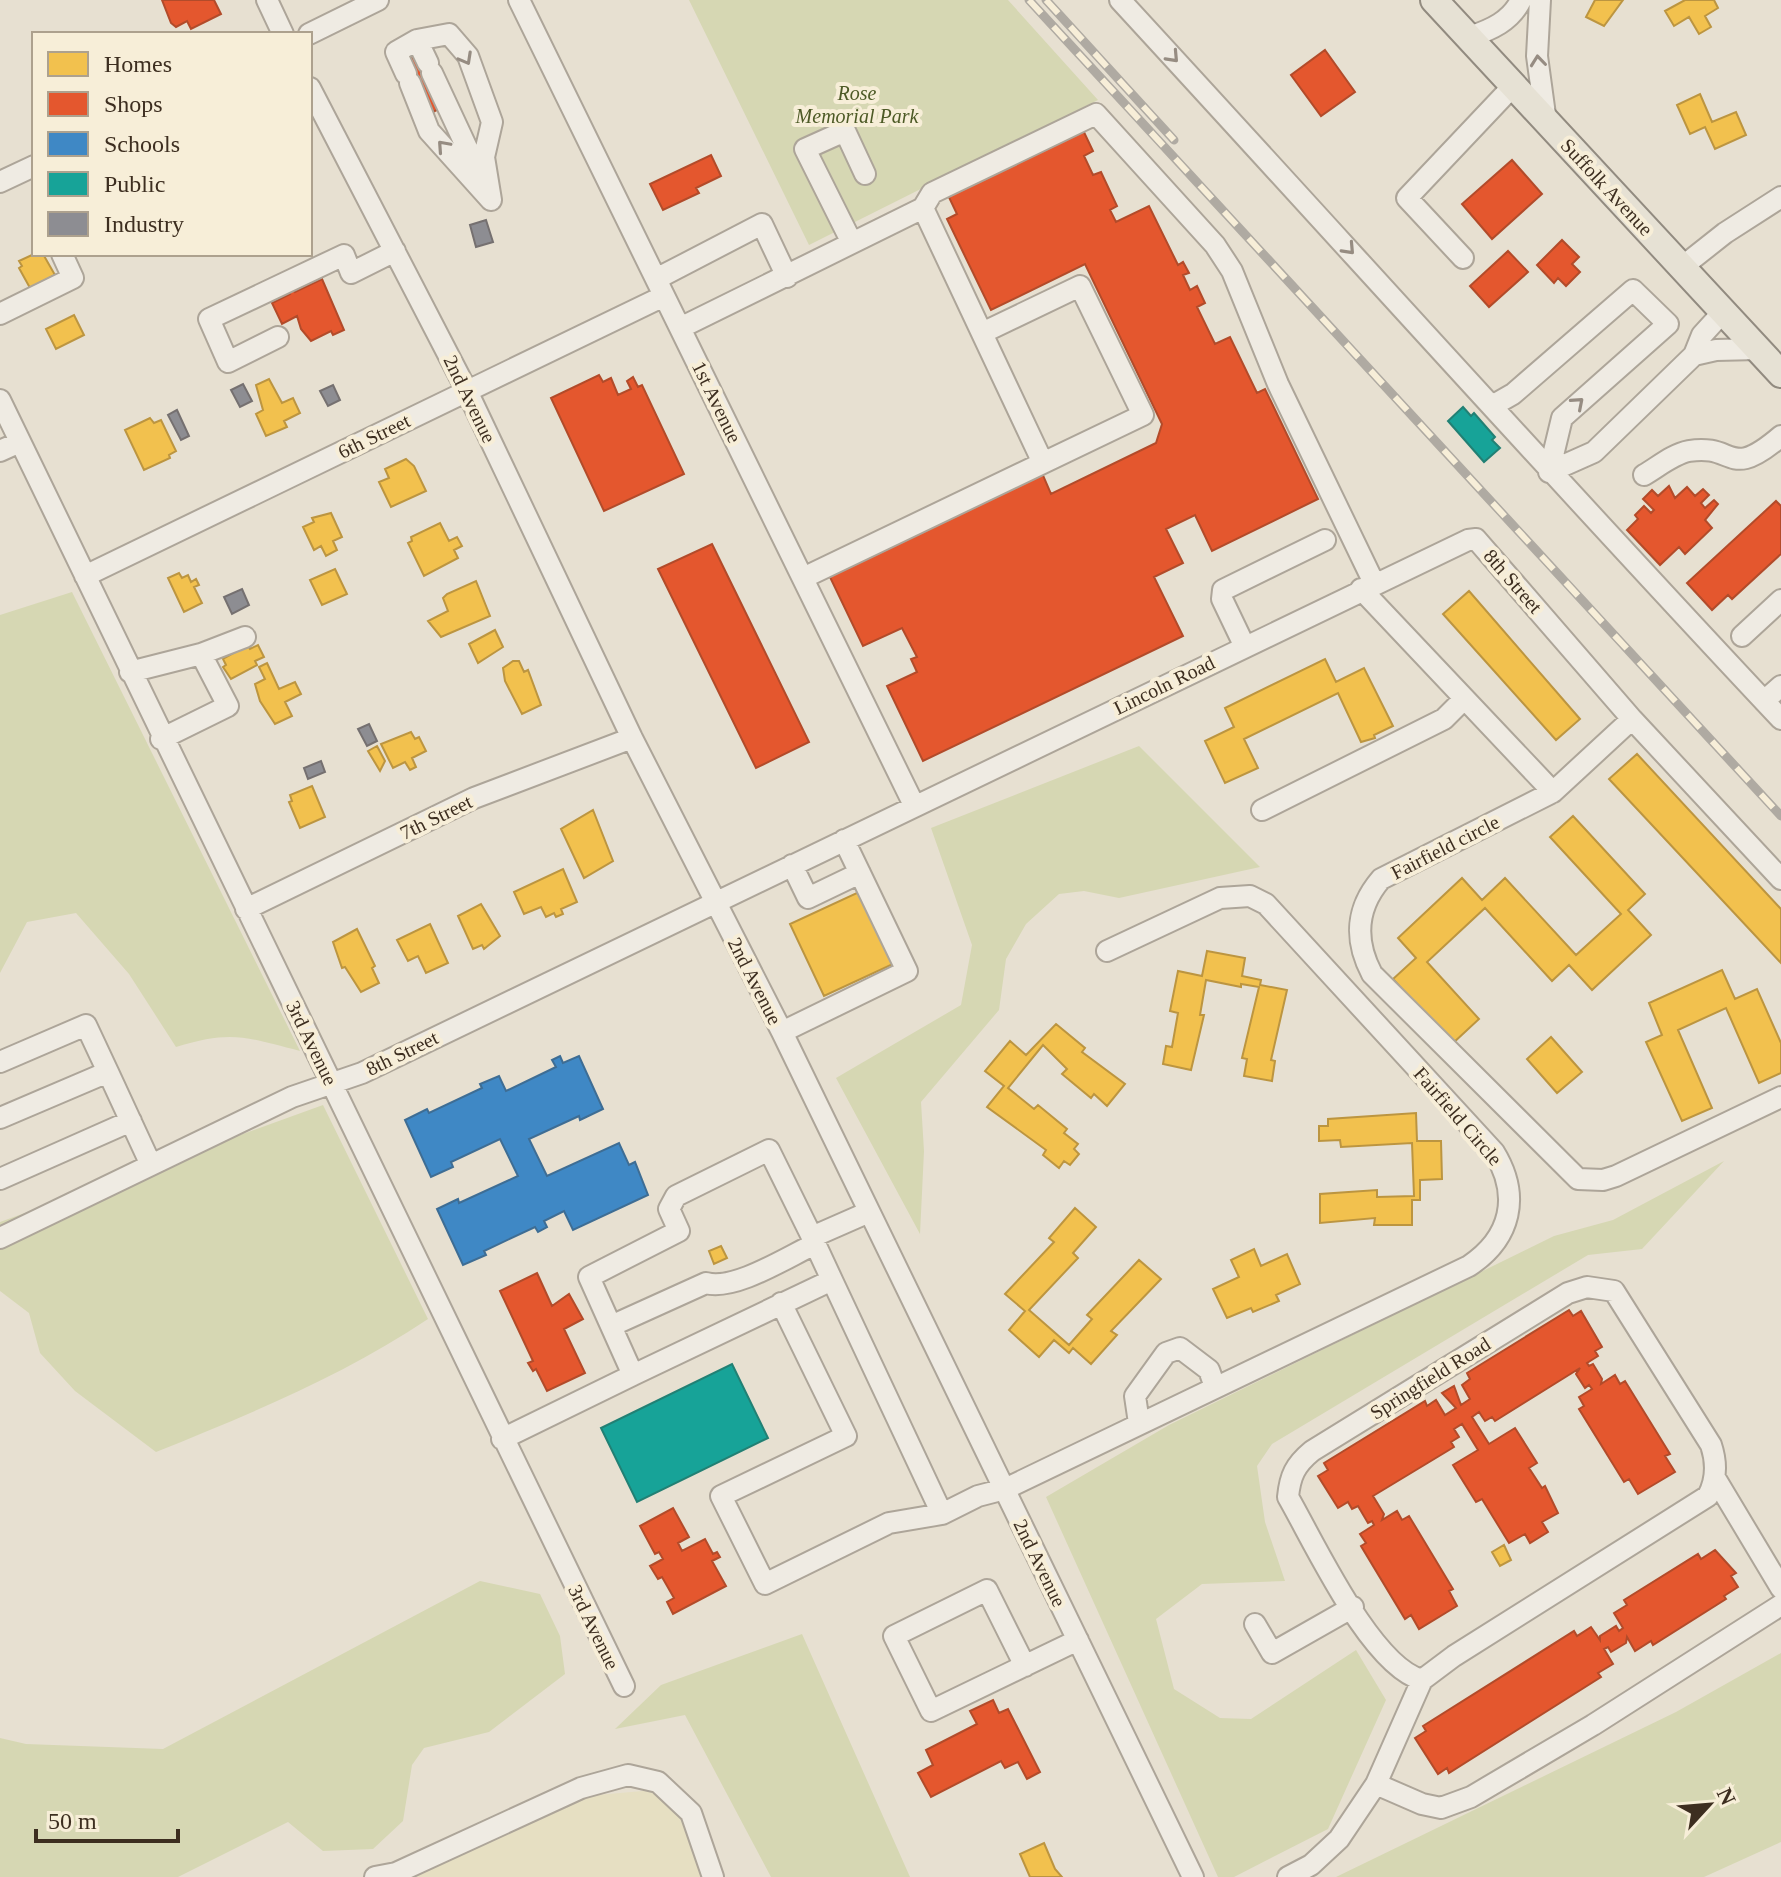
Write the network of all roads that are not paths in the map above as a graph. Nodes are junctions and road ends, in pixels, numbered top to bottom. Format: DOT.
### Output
graph roads {
  1 [pos="267,0"];
  2 [pos="378,0"];
  3 [pos="519,0"];
  4 [pos="1120,0"];
  5 [pos="1434,0"];
  6 [pos="1521,0"];
  7 [pos="1540,0"];
  8 [pos="282,32"];
  9 [pos="312,33"];
  10 [pos="1469,37"];
  11 [pos="417,40"];
  12 [pos="1513,86"];
  13 [pos="312,92"];
  14 [pos="1546,122"];
  15 [pos="32,167"];
  16 [pos="865,174"];
  17 [pos="0,182"];
  18 [pos="1781,197"];
  19 [pos="491,200"];
  20 [pos="923,208"];
  21 [pos="852,243"];
  22 [pos="395,251"];
  23 [pos="63,256"];
  24 [pos="1463,258"];
  25 [pos="1682,267"];
  26 [pos="787,277"];
  27 [pos="660,287"];
  28 [pos="1723,312"];
  29 [pos="0,314"];
  30 [pos="680,328"];
  31 [pos="982,333"];
  32 [pos="278,337"];
  33 [pos="1758,349"];
  34 [pos="1694,355"];
  35 [pos="1781,374"];
  36 [pos="467,391"];
  37 [pos="1,403"];
  38 [pos="1492,406"];
  39 [pos="1781,436"];
  40 [pos="20,442"];
  41 [pos="0,451"];
  42 [pos="1043,463"];
  43 [pos="1549,472"];
  44 [pos="1644,475"];
  45 [pos="1325,540"];
  46 [pos="85,576"];
  47 [pos="803,578"];
  48 [pos="1368,586"];
  49 [pos="1781,600"];
  50 [pos="1742,636"];
  51 [pos="245,637"];
  52 [pos="1245,647"];
  53 [pos="201,654"];
  54 [pos="130,672"];
  55 [pos="1781,686"];
  56 [pos="1464,699"];
  57 [pos="1764,701"];
  58 [pos="1632,719"];
  59 [pos="1781,719"];
  60 [pos="632,738"];
  61 [pos="161,739"];
  62 [pos="1553,792"];
  63 [pos="914,805"];
  64 [pos="1262,810"];
  65 [pos="844,840"];
  66 [pos="792,865"];
  67 [pos="860,873"];
  68 [pos="1781,879"];
  69 [pos="715,901"];
  70 [pos="246,909"];
  71 [pos="1107,951"];
  72 [pos="782,1032"];
  73 [pos="0,1062"];
  74 [pos="108,1072"];
  75 [pos="332,1085"];
  76 [pos="1781,1097"];
  77 [pos="0,1118"];
  78 [pos="131,1121"];
  79 [pos="151,1165"];
  80 [pos="2,1174"];
  81 [pos="869,1212"];
  82 [pos="0,1238"];
  83 [pos="813,1240"];
  84 [pos="832,1280"];
  85 [pos="781,1303"];
  86 [pos="611,1326"];
  87 [pos="633,1375"];
  88 [pos="1215,1387"];
  89 [pos="1139,1423"];
  90 [pos="502,1439"];
  91 [pos="1715,1478"];
  92 [pos="1005,1489"];
  93 [pos="942,1514"];
  94 [pos="1781,1588"];
  95 [pos="1781,1605"];
  96 [pos="1353,1607"];
  97 [pos="1255,1624"];
  98 [pos="1078,1640"];
  99 [pos="1025,1666"];
  100 [pos="1422,1680"];
  101 [pos="624,1686"];
  102 [pos="1376,1784"];
  103 [pos="375,1877"];
  104 [pos="713,1877"];
  105 [pos="1193,1877"];
  106 [pos="1288,1877"];
  1 -- 8 [label="street"];
  2 -- 9 [label="street"];
  3 -- 27 [label="street, 1st Avenue"];
  4 -- 38 [label="street, one-way"];
  5 -- 10 [label="main road, Suffolk Avenue"];
  6 -- 10 [label="street"];
  14 -- 7 [label="street, one-way"];
  10 -- 12 [label="main road, Suffolk Avenue"];
  11 -- 19 [label="street"];
  19 -- 11 [label="street, one-way"];
  11 -- 19 [label="street, one-way"];
  12 -- 14 [label="main road, Suffolk Avenue"];
  12 -- 24 [label="street"];
  13 -- 22 [label="street, 2nd Avenue"];
  14 -- 25 [label="main road, Suffolk Avenue"];
  15 -- 17 [label="street"];
  16 -- 21 [label="street"];
  18 -- 25 [label="street"];
  20 -- 21 [label="street"];
  20 -- 31 [label="street"];
  20 -- 48 [label="street"];
  21 -- 26 [label="street"];
  22 -- 32 [label="street"];
  22 -- 36 [label="street, 2nd Avenue"];
  23 -- 29 [label="street"];
  25 -- 28 [label="main road, Suffolk Avenue"];
  26 -- 27 [label="street, 6th Street"];
  26 -- 30 [label="street"];
  27 -- 30 [label="street, 1st Avenue"];
  27 -- 36 [label="street, 6th Street"];
  28 -- 33 [label="main road, Suffolk Avenue"];
  28 -- 34 [label="street"];
  30 -- 47 [label="street, 1st Avenue"];
  31 -- 42 [label="street"];
  31 -- 42 [label="street"];
  33 -- 34 [label="street"];
  33 -- 35 [label="main road, Suffolk Avenue"];
  34 -- 43 [label="street"];
  36 -- 46 [label="street, 6th Street"];
  36 -- 60 [label="street, 2nd Avenue"];
  37 -- 40 [label="street, 3rd Avenue"];
  38 -- 43 [label="street"];
  43 -- 38 [label="street, one-way"];
  39 -- 44 [label="street"];
  40 -- 41 [label="street"];
  40 -- 46 [label="street, 3rd Avenue"];
  42 -- 47 [label="street"];
  43 -- 57 [label="street"];
  45 -- 52 [label="street"];
  46 -- 54 [label="street, 3rd Avenue"];
  47 -- 63 [label="street, 1st Avenue"];
  48 -- 52 [label="street, Lincoln Road"];
  48 -- 56 [label="street"];
  48 -- 58 [label="street, 8th Street"];
  49 -- 50 [label="street"];
  51 -- 53 [label="street"];
  52 -- 63 [label="street, Lincoln Road"];
  53 -- 54 [label="street"];
  53 -- 61 [label="street"];
  54 -- 61 [label="street, 3rd Avenue"];
  55 -- 57 [label="street"];
  56 -- 62 [label="street"];
  56 -- 64 [label="street"];
  57 -- 59 [label="street"];
  58 -- 62 [label="street, Fairfield circle"];
  58 -- 68 [label="street"];
  60 -- 69 [label="street, 2nd Avenue"];
  60 -- 70 [label="street, 7th Street"];
  61 -- 70 [label="street, 3rd Avenue"];
  62 -- 76 [label="street, Fairfield circle"];
  63 -- 65 [label="street, Lincoln Road"];
  65 -- 66 [label="street, Lincoln Road"];
  65 -- 67 [label="street"];
  66 -- 67 [label="street"];
  66 -- 69 [label="street, Lincoln Road"];
  67 -- 72 [label="street"];
  69 -- 72 [label="street, 2nd Avenue"];
  69 -- 75 [label="street, 8th Street"];
  70 -- 75 [label="street, 3rd Avenue"];
  71 -- 88 [label="street, Fairfield Circle"];
  72 -- 81 [label="street, 2nd Avenue"];
  73 -- 74 [label="street"];
  74 -- 77 [label="street"];
  74 -- 78 [label="street"];
  75 -- 79 [label="street, 8th Street"];
  75 -- 90 [label="street, 3rd Avenue"];
  78 -- 79 [label="street"];
  78 -- 80 [label="street"];
  79 -- 82 [label="street, 8th Street"];
  81 -- 83 [label="street"];
  81 -- 92 [label="street, 2nd Avenue"];
  83 -- 84 [label="street"];
  83 -- 86 [label="street"];
  83 -- 86 [label="street"];
  84 -- 85 [label="street"];
  84 -- 93 [label="street"];
  85 -- 87 [label="street"];
  85 -- 93 [label="street, Fairfield Circle"];
  86 -- 87 [label="street"];
  87 -- 90 [label="street"];
  88 -- 89 [label="street, Fairfield Circle"];
  88 -- 89 [label="street"];
  89 -- 92 [label="street, Fairfield Circle"];
  90 -- 101 [label="street, 3rd Avenue"];
  91 -- 94 [label="street, Springfield Road"];
  91 -- 96 [label="street, Springfield Road"];
  91 -- 100 [label="street"];
  92 -- 93 [label="street, Fairfield Circle"];
  92 -- 98 [label="street, 2nd Avenue"];
  95 -- 102 [label="street"];
  96 -- 97 [label="street"];
  96 -- 100 [label="street, Springfield Road"];
  98 -- 99 [label="street"];
  98 -- 105 [label="street, 2nd Avenue"];
  99 -- 99 [label="street"];
  100 -- 102 [label="street"];
  102 -- 106 [label="street"];
  103 -- 104 [label="street"];
}
